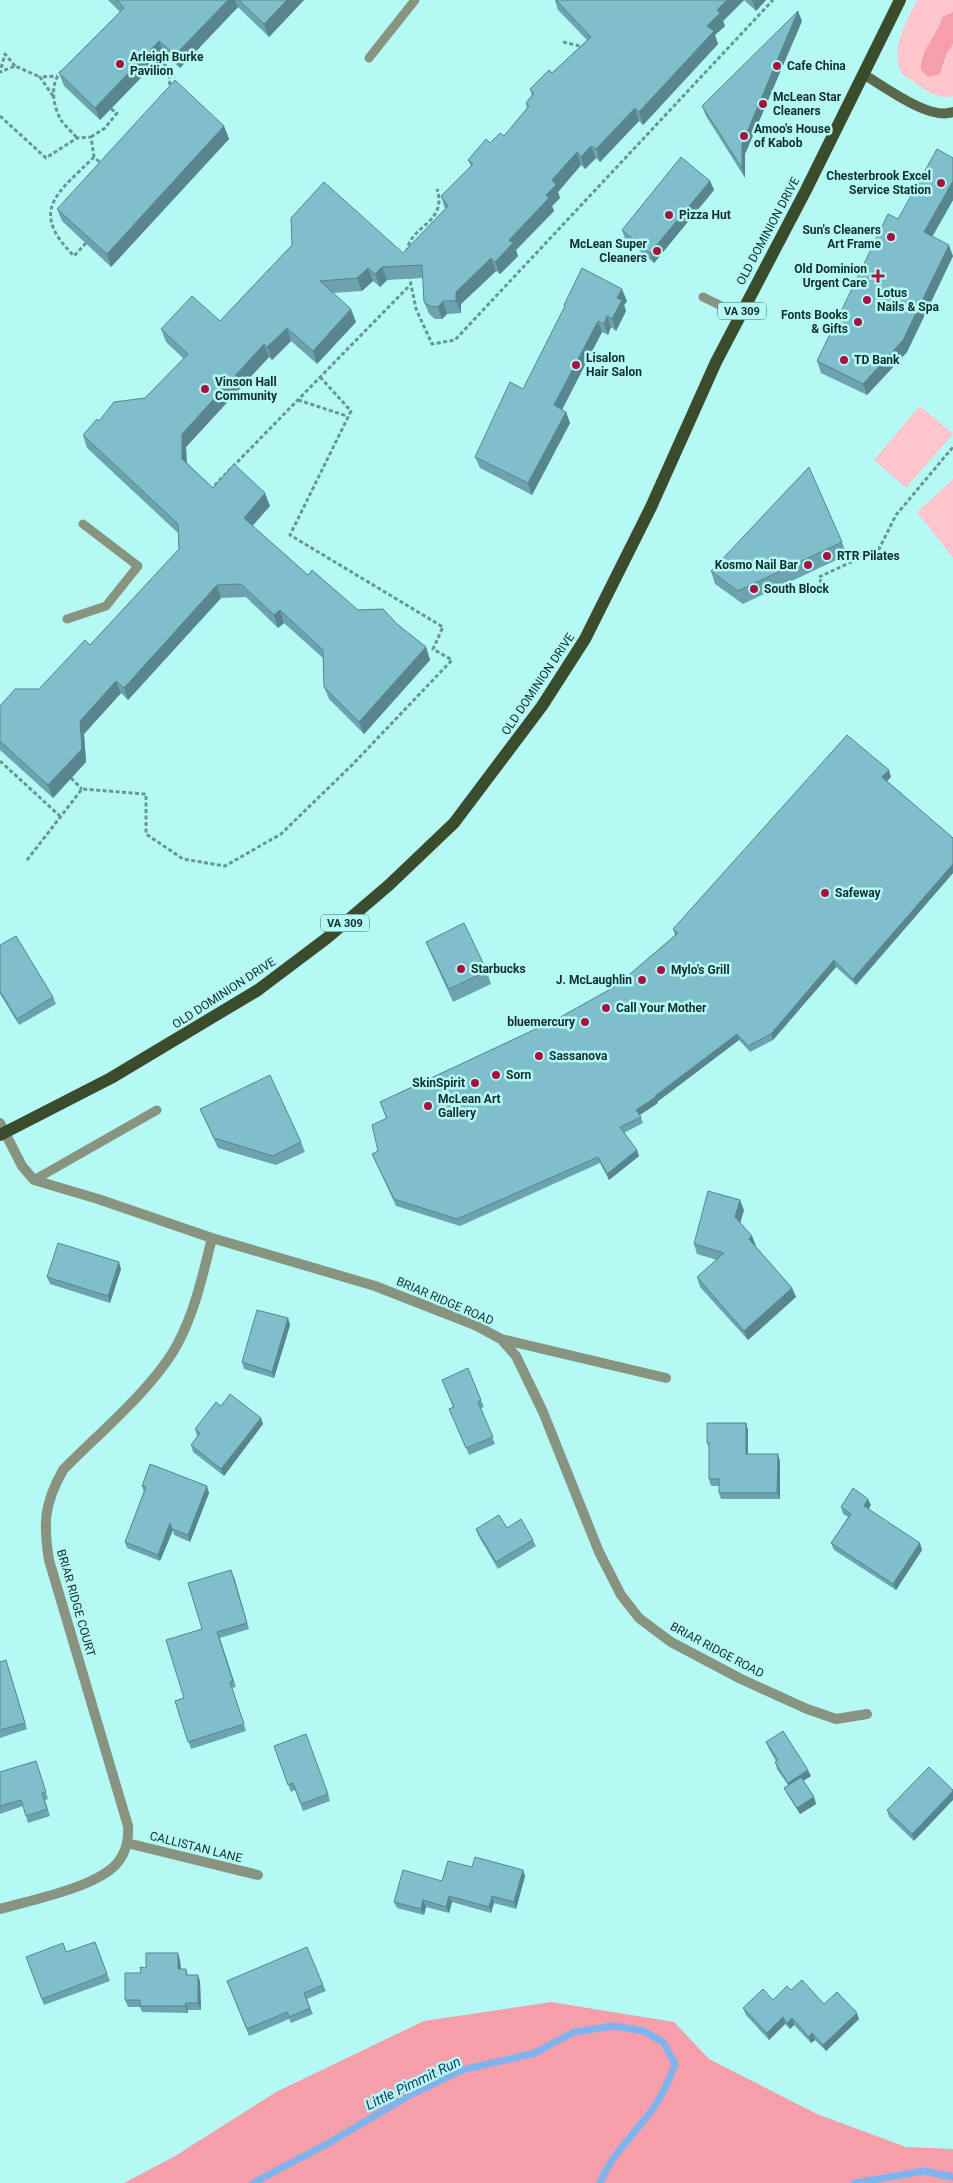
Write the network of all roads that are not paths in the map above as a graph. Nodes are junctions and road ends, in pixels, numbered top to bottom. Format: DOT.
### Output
graph roads {
  1 [pos="415,0"];
  2 [pos="900,0"];
  3 [pos="369,58"];
  4 [pos="863,74"];
  5 [pos="953,112"];
  6 [pos="703,297"];
  7 [pos="740,315"];
  8 [pos="83,524"];
  9 [pos="67,619"];
  10 [pos="157,1110"];
  11 [pos="2,1130"];
  12 [pos="34,1180"];
  13 [pos="212,1238"];
  14 [pos="501,1339"];
  15 [pos="666,1378"];
  16 [pos="867,1714"];
  17 [pos="127,1844"];
  18 [pos="258,1875"];
  19 [pos="0,1909"];
  1 -- 3 [label="lane"];
  2 -- 4 [label="main road, OLD DOMINION DRIVE / VA 309"];
  4 -- 5 [label="main road"];
  4 -- 7 [label="main road, OLD DOMINION DRIVE / VA 309"];
  6 -- 7 [label="lane"];
  7 -- 11 [label="main road, OLD DOMINION DRIVE / VA 309"];
  8 -- 9 [label="lane"];
  10 -- 12 [label="lane"];
  11 -- 12 [label="street"];
  12 -- 13 [label="street, BRIAR RIDGE ROAD"];
  13 -- 14 [label="street, BRIAR RIDGE ROAD"];
  13 -- 17 [label="street, BRIAR RIDGE COURT"];
  14 -- 15 [label="street"];
  14 -- 16 [label="street, BRIAR RIDGE ROAD"];
  17 -- 18 [label="street, CALLISTAN LANE"];
  17 -- 19 [label="street"];
}
